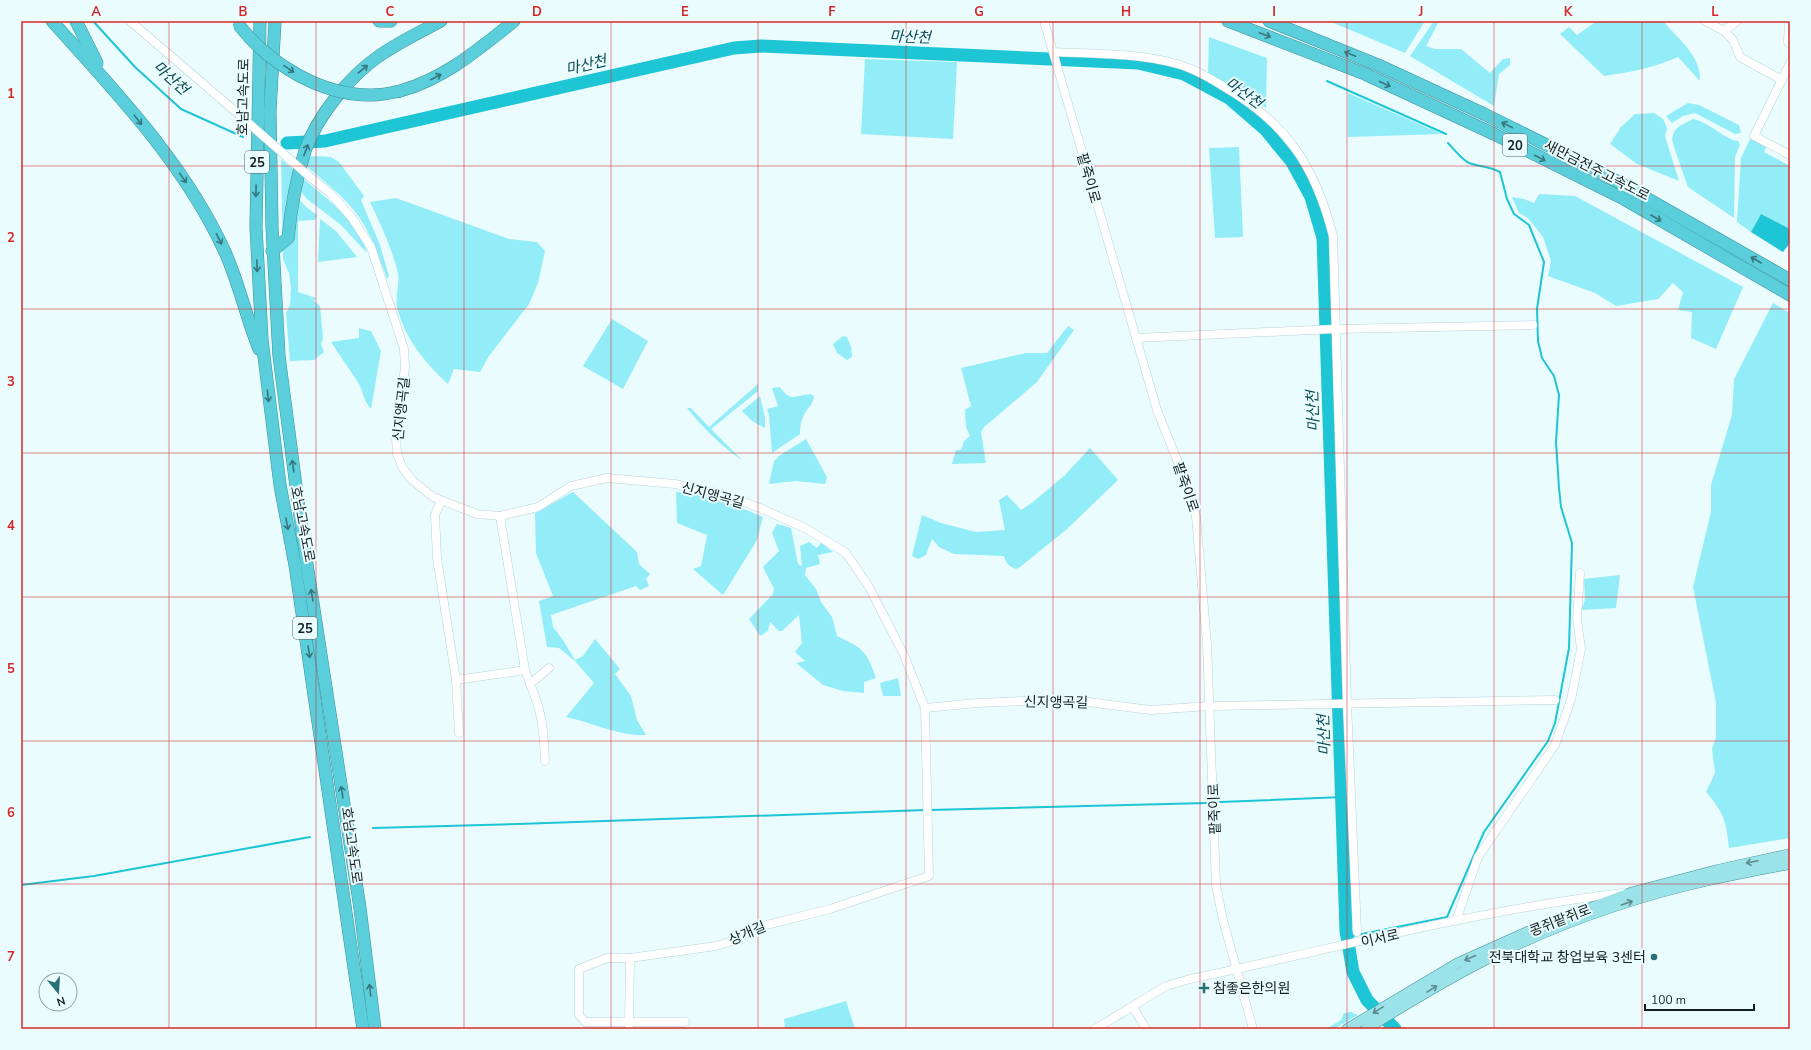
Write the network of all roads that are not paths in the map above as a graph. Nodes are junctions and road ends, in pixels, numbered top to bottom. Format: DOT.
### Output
graph roads {
  1 [pos="52,21"];
  2 [pos="76,21"];
  3 [pos="130,21"];
  4 [pos="260,21"];
  5 [pos="274,21"];
  6 [pos="379,21"];
  7 [pos="390,21"];
  8 [pos="440,21"];
  9 [pos="514,21"];
  10 [pos="1044,21"];
  11 [pos="1228,21"];
  12 [pos="1269,21"];
  13 [pos="1705,21"];
  14 [pos="1737,21"];
  15 [pos="1789,21"];
  16 [pos="238,23"];
  17 [pos="1724,31"];
  18 [pos="1790,44"];
  19 [pos="1054,53"];
  20 [pos="1790,63"];
  21 [pos="1782,80"];
  22 [pos="114,90"];
  23 [pos="1790,155"];
  24 [pos="272,251"];
  25 [pos="1790,280"];
  26 [pos="1790,295"];
  27 [pos="1533,325"];
  28 [pos="1333,330"];
  29 [pos="1136,338"];
  30 [pos="265,363"];
  31 [pos="442,501"];
  32 [pos="500,516"];
  33 [pos="1580,573"];
  34 [pos="549,668"];
  35 [pos="525,670"];
  36 [pos="456,680"];
  37 [pos="530,684"];
  38 [pos="1555,700"];
  39 [pos="1345,705"];
  40 [pos="1210,706"];
  41 [pos="925,708"];
  42 [pos="459,733"];
  43 [pos="545,760"];
  44 [pos="1790,854"];
  45 [pos="1790,864"];
  46 [pos="929,876"];
  47 [pos="1633,892"];
  48 [pos="1456,921"];
  49 [pos="1357,932"];
  50 [pos="630,958"];
  51 [pos="1237,969"];
  52 [pos="1396,1005"];
  53 [pos="1133,1007"];
  54 [pos="685,1022"];
  55 [pos="629,1025"];
  56 [pos="1366,1025"];
  57 [pos="363,1029"];
  58 [pos="375,1029"];
  59 [pos="1095,1029"];
  60 [pos="1146,1029"];
  61 [pos="1253,1029"];
  62 [pos="1347,1029"];
  1 -- 22 [label="highway"];
  2 -- 22 [label="highway"];
  3 -- 31 [label="street, 신지앵곡길, bridge"];
  4 -- 30 [label="highway, 호남고속도로 / 25, one-way"];
  5 -- 24 [label="highway, 호남고속도로 / 25"];
  6 -- 7 [label="highway"];
  24 -- 8 [label="highway, one-way"];
  16 -- 9 [label="highway, one-way, bridge"];
  10 -- 19 [label="street, 팥죽이로"];
  11 -- 26 [label="highway, 새만금전주고속도로 / 20, one-way"];
  25 -- 12 [label="highway, 새만금전주고속도로 / 20, one-way"];
  13 -- 17 [label="street"];
  14 -- 17 [label="street"];
  15 -- 18 [label="street"];
  17 -- 21 [label="street"];
  19 -- 28 [label="street"];
  19 -- 29 [label="street, 팥죽이로"];
  20 -- 21 [label="street"];
  21 -- 23 [label="street"];
  22 -- 30 [label="highway, one-way"];
  58 -- 24 [label="highway, 호남고속도로 / 25, one-way"];
  27 -- 28 [label="street"];
  28 -- 29 [label="street"];
  28 -- 39 [label="street"];
  29 -- 40 [label="street, 팥죽이로"];
  30 -- 57 [label="highway, 호남고속도로 / 25, one-way"];
  31 -- 32 [label="street, 신지앵곡길"];
  31 -- 36 [label="street"];
  32 -- 35 [label="street"];
  32 -- 41 [label="street, 신지앵곡길"];
  33 -- 48 [label="street"];
  34 -- 37 [label="street"];
  35 -- 36 [label="street"];
  35 -- 37 [label="street"];
  36 -- 42 [label="street"];
  37 -- 43 [label="street"];
  38 -- 39 [label="street, 신지앵곡길"];
  39 -- 40 [label="street, 신지앵곡길"];
  39 -- 49 [label="street"];
  40 -- 41 [label="street, 신지앵곡길"];
  40 -- 51 [label="street, 팥죽이로"];
  41 -- 46 [label="street, 신지앵곡길"];
  44 -- 47 [label="main road, 콩쥐팥쥐로, one-way"];
  52 -- 45 [label="main road, 콩쥐팥쥐로, one-way"];
  46 -- 50 [label="street, 상개길"];
  47 -- 48 [label="street, 이서로"];
  47 -- 52 [label="main road, 콩쥐팥쥐로, one-way"];
  48 -- 51 [label="street, 이서로"];
  50 -- 55 [label="street"];
  50 -- 55 [label="street, 상개길"];
  51 -- 53 [label="street, 이서로"];
  51 -- 61 [label="street, 팥죽이로"];
  52 -- 56 [label="main road, 콩쥐팥쥐로"];
  53 -- 59 [label="street, 이서로"];
  53 -- 60 [label="street"];
  54 -- 55 [label="street"];
  56 -- 62 [label="main road, 콩쥐팥쥐로"];
}
